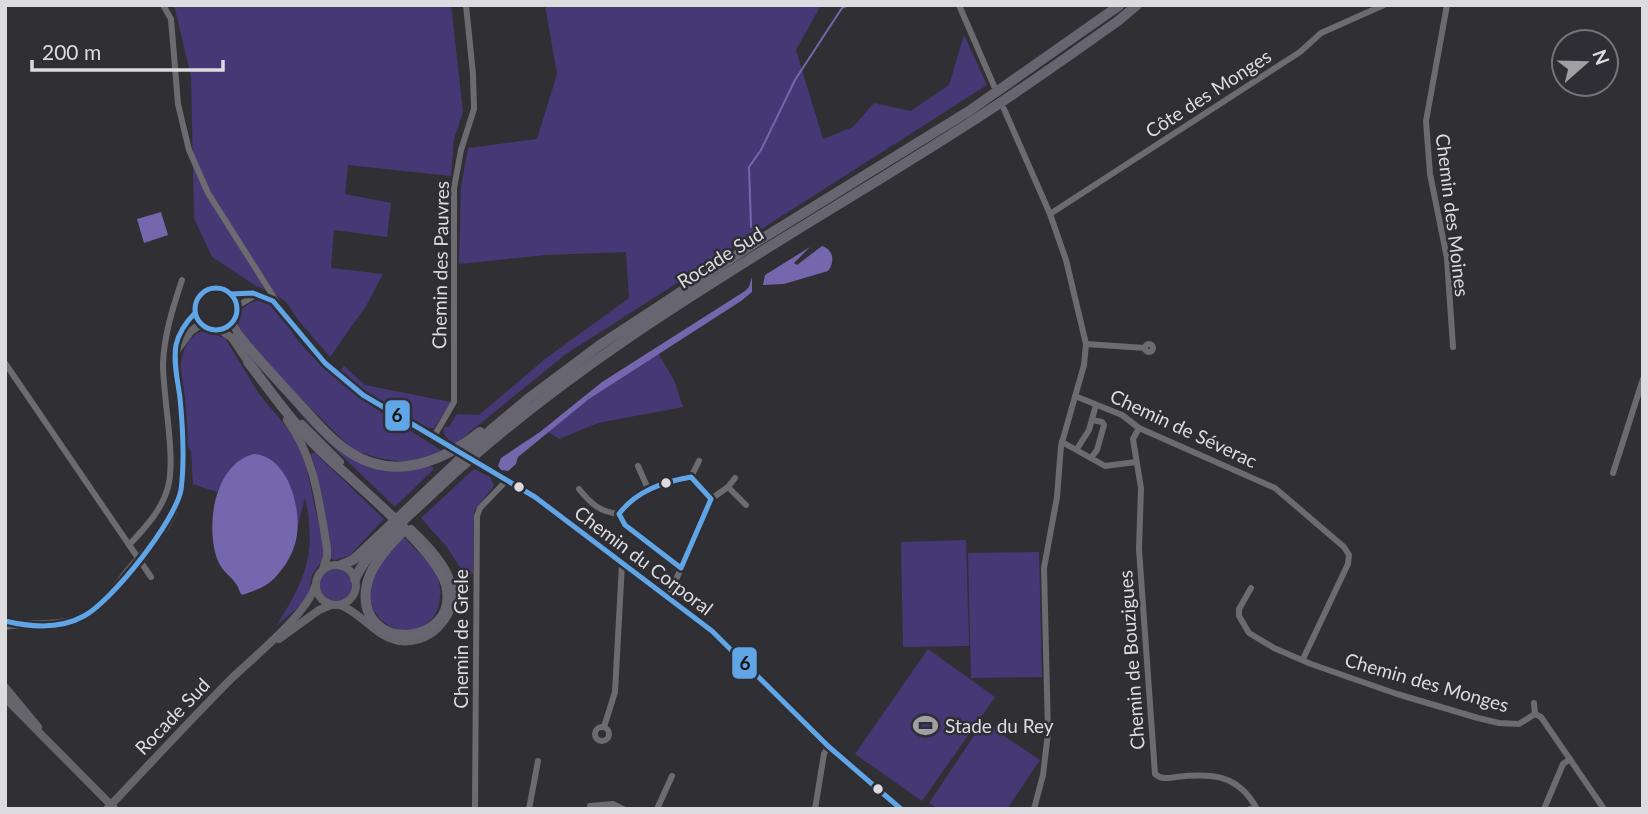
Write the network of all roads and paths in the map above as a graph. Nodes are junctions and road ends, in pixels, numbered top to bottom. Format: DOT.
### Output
graph roads {
  1 [pos="163,5"];
  2 [pos="467,5"];
  3 [pos="959,5"];
  4 [pos="1120,5"];
  5 [pos="1137,5"];
  6 [pos="1384,5"];
  7 [pos="1447,5"];
  8 [pos="994,86"];
  9 [pos="1004,109"];
  10 [pos="1050,214"];
  11 [pos="182,280"];
  12 [pos="231,294"];
  13 [pos="258,295"];
  14 [pos="237,306"];
  15 [pos="280,307"];
  16 [pos="195,313"];
  17 [pos="232,322"];
  18 [pos="201,324"];
  19 [pos="219,330"];
  20 [pos="238,335"];
  21 [pos="1086,344"];
  22 [pos="1452,347"];
  23 [pos="1145,348"];
  24 [pos="175,352"];
  25 [pos="248,362"];
  26 [pos="5,363"];
  27 [pos="1643,379"];
  28 [pos="1075,396"];
  29 [pos="529,398"];
  30 [pos="1096,405"];
  31 [pos="1092,420"];
  32 [pos="1139,428"];
  33 [pos="433,438"];
  34 [pos="1062,442"];
  35 [pos="449,447"];
  36 [pos="1077,449"];
  37 [pos="1091,458"];
  38 [pos="699,461"];
  39 [pos="1136,463"];
  40 [pos="480,466"];
  41 [pos="638,466"];
  42 [pos="1613,473"];
  43 [pos="691,477"];
  44 [pos="735,478"];
  45 [pos="506,481"];
  46 [pos="727,487"];
  47 [pos="579,489"];
  48 [pos="649,491"];
  49 [pos="711,499"];
  50 [pos="746,505"];
  51 [pos="415,509"];
  52 [pos="619,514"];
  53 [pos="388,537"];
  54 [pos="129,545"];
  55 [pos="622,564"];
  56 [pos="341,565"];
  57 [pos="681,568"];
  58 [pos="323,569"];
  59 [pos="151,577"];
  60 [pos="355,579"];
  61 [pos="675,582"];
  62 [pos="315,586"];
  63 [pos="654,588"];
  64 [pos="1251,588"];
  65 [pos="668,598"];
  66 [pos="335,605"];
  67 [pos="5,623"];
  68 [pos="265,649"];
  69 [pos="1303,659"];
  70 [pos="5,687"];
  71 [pos="5,698"];
  72 [pos="1534,703"];
  73 [pos="1535,714"];
  74 [pos="604,727"];
  75 [pos="828,746"];
  76 [pos="55,749"];
  77 [pos="1570,759"];
  78 [pos="538,761"];
  79 [pos="672,776"];
  80 [pos="107,809"];
  81 [pos="114,809"];
  82 [pos="475,809"];
  83 [pos="529,809"];
  84 [pos="590,809"];
  85 [pos="622,809"];
  86 [pos="657,809"];
  87 [pos="814,809"];
  88 [pos="901,809"];
  89 [pos="1034,809"];
  90 [pos="1254,809"];
  91 [pos="1544,809"];
  92 [pos="1604,809"];
  1 -- 15 [label="street"];
  2 -- 33 [label="street, Chemin des Pauvres"];
  3 -- 8 [label="street"];
  4 -- 29 [label="highway, Rocade Sud"];
  5 -- 51 [label="highway, Rocade Sud"];
  6 -- 10 [label="street, Côte des Monges"];
  7 -- 22 [label="street, Chemin des Moines"];
  9 -- 10 [label="street"];
  10 -- 21 [label="street"];
  11 -- 54 [label="street"];
  12 -- 13 [label="street"];
  12 -- 14 [label="main road"];
  12 -- 16 [label="main road"];
  13 -- 14 [label="street"];
  13 -- 15 [label="street"];
  14 -- 17 [label="main road"];
  15 -- 33 [label="street"];
  16 -- 18 [label="main road"];
  16 -- 24 [label="main road"];
  17 -- 19 [label="main road"];
  17 -- 20 [label="main road"];
  18 -- 19 [label="main road"];
  18 -- 24 [label="main road"];
  19 -- 25 [label="main road"];
  20 -- 29 [label="highway"];
  20 -- 66 [label="main road"];
  21 -- 23 [label="street"];
  21 -- 28 [label="street"];
  24 -- 67 [label="main road"];
  25 -- 53 [label="highway"];
  25 -- 58 [label="main road"];
  26 -- 54 [label="street"];
  27 -- 42 [label="street"];
  28 -- 30 [label="street, Chemin de Séverac"];
  28 -- 34 [label="street"];
  29 -- 51 [label="highway, Rocade Sud"];
  30 -- 31 [label="street"];
  30 -- 32 [label="street, Chemin de Séverac"];
  31 -- 36 [label="street"];
  31 -- 37 [label="street"];
  32 -- 39 [label="street, Chemin de Bouzigues"];
  32 -- 69 [label="street, Chemin de Séverac"];
  33 -- 35 [label="street"];
  34 -- 36 [label="street"];
  34 -- 89 [label="street"];
  36 -- 37 [label="street"];
  37 -- 39 [label="street"];
  38 -- 43 [label="street"];
  39 -- 90 [label="street, Chemin de Bouzigues"];
  40 -- 45 [label="street, Chemin du Corporal"];
  41 -- 48 [label="street"];
  43 -- 48 [label="street"];
  43 -- 49 [label="street"];
  44 -- 46 [label="street"];
  45 -- 55 [label="street, Chemin du Corporal"];
  45 -- 82 [label="street, Chemin de Grele"];
  46 -- 49 [label="street"];
  46 -- 50 [label="street"];
  47 -- 52 [label="street"];
  48 -- 52 [label="street"];
  49 -- 57 [label="street"];
  51 -- 53 [label="highway, Rocade Sud"];
  52 -- 57 [label="street"];
  53 -- 56 [label="highway, Rocade Sud"];
  53 -- 60 [label="highway, Rocade Sud"];
  54 -- 59 [label="street"];
  55 -- 63 [label="street, Chemin du Corporal"];
  55 -- 74 [label="street"];
  56 -- 58 [label="main road"];
  56 -- 60 [label="main road"];
  57 -- 61 [label="street"];
  58 -- 62 [label="main road"];
  60 -- 66 [label="main road"];
  61 -- 63 [label="street"];
  61 -- 65 [label="street"];
  62 -- 66 [label="main road"];
  62 -- 68 [label="main road, Rocade Sud"];
  63 -- 65 [label="street, Chemin du Corporal"];
  64 -- 69 [label="street, Chemin des Monges"];
  65 -- 75 [label="street, Chemin du Corporal"];
  66 -- 68 [label="main road, Rocade Sud"];
  68 -- 80 [label="main road, Rocade Sud"];
  69 -- 73 [label="street, Chemin des Monges"];
  70 -- 76 [label="main road"];
  71 -- 76 [label="main road"];
  72 -- 73 [label="street"];
  73 -- 77 [label="street, Chemin des Monges"];
  75 -- 87 [label="street"];
  75 -- 88 [label="street, Chemin du Corporal"];
  76 -- 81 [label="main road"];
  77 -- 91 [label="street"];
  77 -- 92 [label="street, Chemin des Monges"];
  78 -- 83 [label="street"];
  79 -- 86 [label="street"];
  84 -- 85 [label="street"];
}
